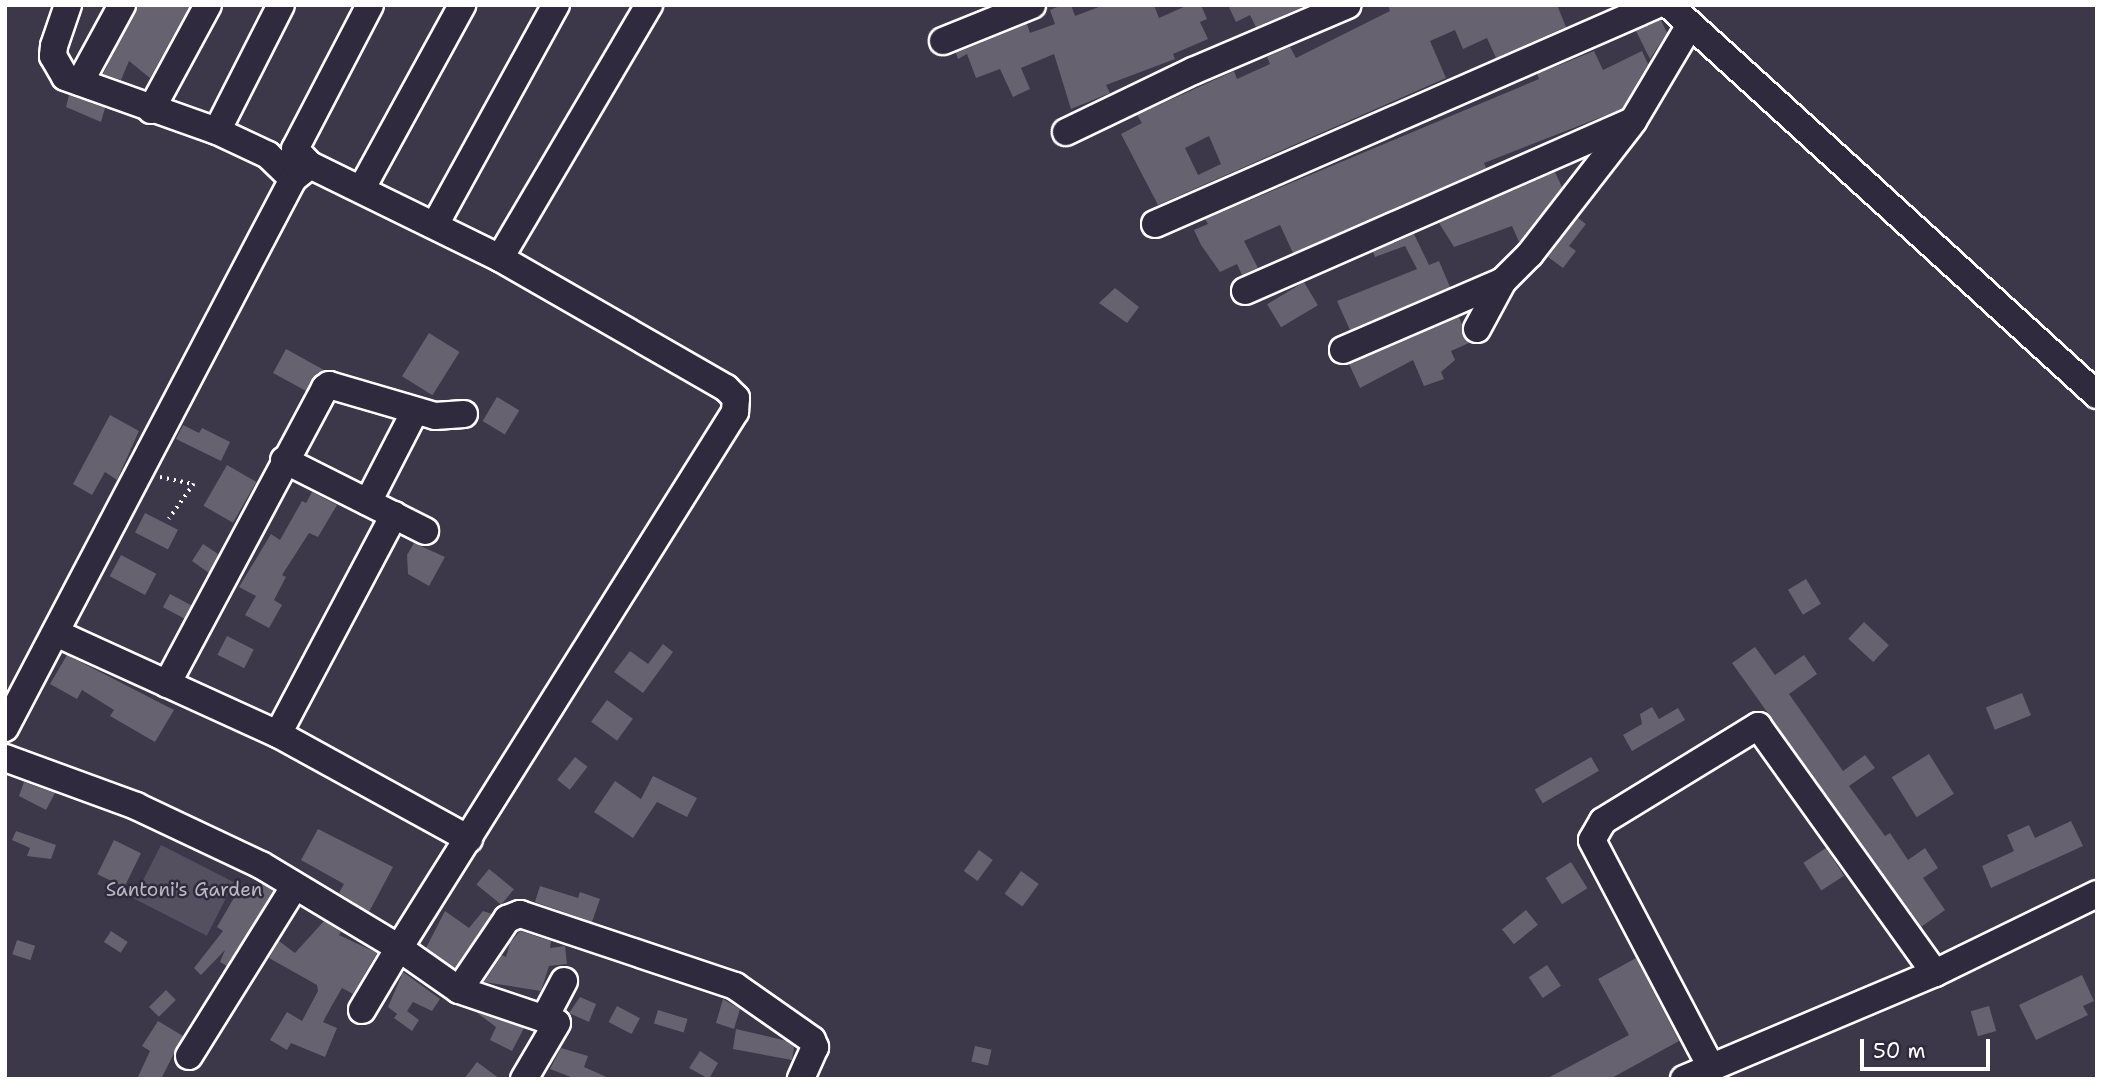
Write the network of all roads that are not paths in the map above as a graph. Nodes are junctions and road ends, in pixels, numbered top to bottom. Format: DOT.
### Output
graph roads {
  1 [pos="68,5"];
  2 [pos="122,5"];
  3 [pos="208,5"];
  4 [pos="281,5"];
  5 [pos="370,5"];
  6 [pos="462,5"];
  7 [pos="556,5"];
  8 [pos="649,5"];
  9 [pos="1032,5"];
  10 [pos="1348,5"];
  11 [pos="1656,5"];
  12 [pos="1669,5"];
  13 [pos="1690,25"];
  14 [pos="943,41"];
  15 [pos="80,82"];
  16 [pos="151,110"];
  17 [pos="1633,121"];
  18 [pos="217,131"];
  19 [pos="1066,132"];
  20 [pos="302,172"];
  21 [pos="362,188"];
  22 [pos="436,223"];
  23 [pos="1156,224"];
  24 [pos="500,258"];
  25 [pos="1503,281"];
  26 [pos="1245,291"];
  27 [pos="1477,329"];
  28 [pos="1343,350"];
  29 [pos="2097,395"];
  30 [pos="415,411"];
  31 [pos="464,414"];
  32 [pos="284,460"];
  33 [pos="368,502"];
  34 [pos="394,515"];
  35 [pos="425,531"];
  36 [pos="56,633"];
  37 [pos="167,684"];
  38 [pos="5,728"];
  39 [pos="278,734"];
  40 [pos="5,758"];
  41 [pos="469,839"];
  42 [pos="295,886"];
  43 [pos="2097,894"];
  44 [pos="399,948"];
  45 [pos="1935,974"];
  46 [pos="564,981"];
  47 [pos="459,990"];
  48 [pos="362,1010"];
  49 [pos="544,1019"];
  50 [pos="190,1056"];
  51 [pos="1711,1067"];
  52 [pos="524,1079"];
  53 [pos="801,1079"];
  54 [pos="1684,1079"];
  1 -- 15 [label="street"];
  2 -- 15 [label="street"];
  3 -- 16 [label="street"];
  4 -- 18 [label="street"];
  5 -- 20 [label="street"];
  6 -- 21 [label="street"];
  7 -- 22 [label="street"];
  8 -- 24 [label="street"];
  9 -- 14 [label="street"];
  10 -- 19 [label="street"];
  11 -- 23 [label="street"];
  12 -- 13 [label="street"];
  13 -- 17 [label="street"];
  13 -- 29 [label="street"];
  15 -- 16 [label="street"];
  16 -- 18 [label="street"];
  17 -- 25 [label="street"];
  17 -- 26 [label="street"];
  18 -- 20 [label="street"];
  20 -- 21 [label="street"];
  20 -- 36 [label="street"];
  21 -- 22 [label="street"];
  22 -- 24 [label="street"];
  24 -- 41 [label="street"];
  25 -- 27 [label="street"];
  25 -- 28 [label="street"];
  30 -- 31 [label="street"];
  30 -- 32 [label="street"];
  30 -- 33 [label="street"];
  32 -- 33 [label="street"];
  32 -- 37 [label="street"];
  33 -- 34 [label="street"];
  34 -- 35 [label="street"];
  34 -- 39 [label="street"];
  36 -- 37 [label="street"];
  36 -- 38 [label="street"];
  37 -- 39 [label="street"];
  39 -- 41 [label="street"];
  40 -- 42 [label="street"];
  41 -- 44 [label="street"];
  42 -- 44 [label="street"];
  42 -- 50 [label="street"];
  43 -- 45 [label="street"];
  44 -- 47 [label="street"];
  44 -- 48 [label="street"];
  45 -- 51 [label="street"];
  45 -- 51 [label="street"];
  46 -- 49 [label="street"];
  47 -- 49 [label="street"];
  47 -- 53 [label="street"];
  49 -- 52 [label="street"];
  51 -- 54 [label="street"];
}
